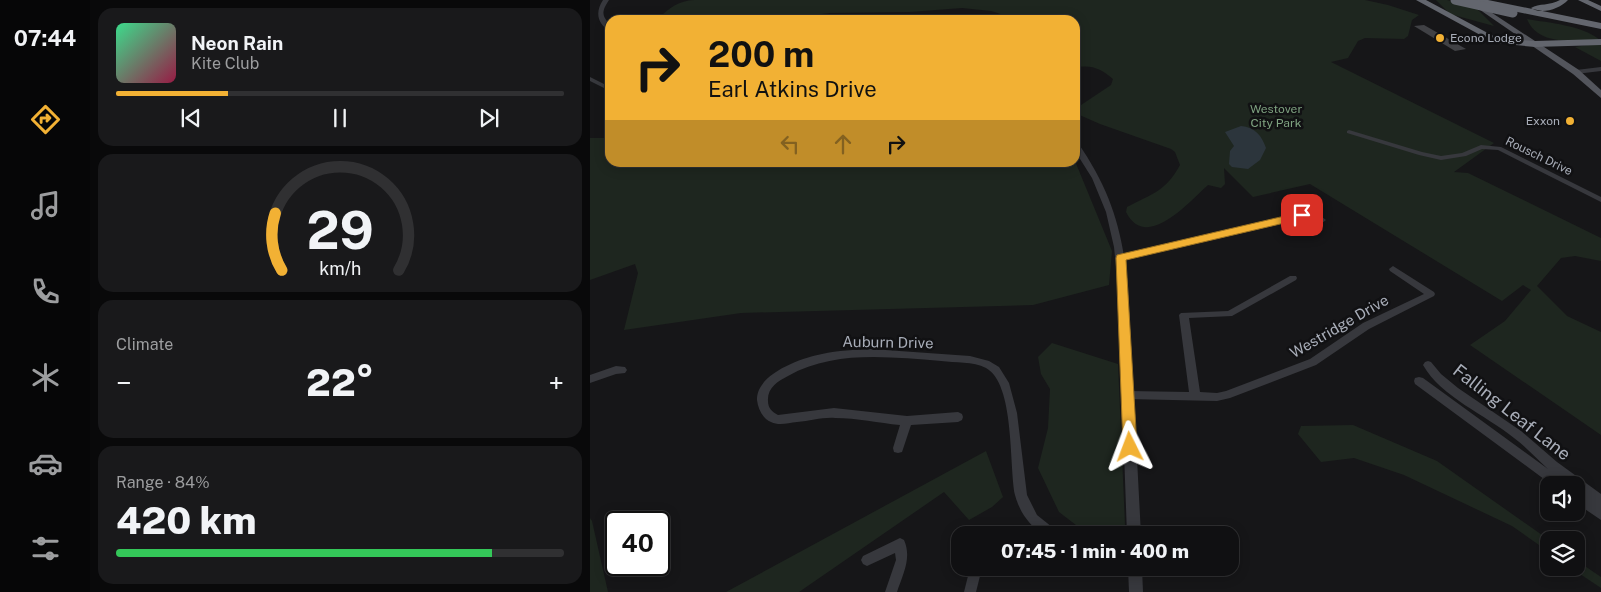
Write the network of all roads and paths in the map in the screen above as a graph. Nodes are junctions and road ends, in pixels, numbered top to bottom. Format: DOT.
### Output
graph roads {
  1 [pos="606,0"];
  2 [pos="1420,0"];
  3 [pos="1455,0"];
  4 [pos="1468,0"];
  5 [pos="1475,0"];
  6 [pos="1564,0"];
  7 [pos="1582,0"];
  8 [pos="1501,6"];
  9 [pos="1601,9"];
  10 [pos="605,23"];
  11 [pos="1601,26"];
  12 [pos="1601,30"];
  13 [pos="1601,42"];
  14 [pos="1538,43"];
  15 [pos="1601,69"];
  16 [pos="1581,72"];
  17 [pos="590,79"];
  18 [pos="1601,85"];
  19 [pos="605,86"];
  20 [pos="1601,95"];
  21 [pos="1348,132"];
  22 [pos="1080,152"];
  23 [pos="1601,200"];
  24 [pos="1322,220"];
  25 [pos="1120,254"];
  26 [pos="1393,269"];
  27 [pos="1293,278"];
  28 [pos="1428,365"];
  29 [pos="622,370"];
  30 [pos="590,380"];
  31 [pos="1419,381"];
  32 [pos="1128,395"];
  33 [pos="1195,396"];
  34 [pos="958,417"];
  35 [pos="907,421"];
  36 [pos="898,448"];
  37 [pos="1550,476"];
  38 [pos="1601,501"];
  39 [pos="1585,502"];
  40 [pos="1601,514"];
  41 [pos="1040,526"];
  42 [pos="1134,526"];
  43 [pos="867,560"];
  44 [pos="974,576"];
  45 [pos="1135,576"];
  46 [pos="892,592"];
  47 [pos="970,592"];
  48 [pos="1136,592"];
  1 -- 10 [label="street"];
  2 -- 14 [label="highway"];
  3 -- 12 [label="highway, bridge"];
  4 -- 14 [label="main road"];
  5 -- 8 [label="highway"];
  5 -- 14 [label="main road"];
  6 -- 8 [label="highway"];
  7 -- 9 [label="highway"];
  8 -- 11 [label="highway"];
  13 -- 14 [label="highway"];
  14 -- 16 [label="main road"];
  15 -- 16 [label="street"];
  16 -- 18 [label="main road"];
  16 -- 20 [label="main road"];
  17 -- 19 [label="street"];
  21 -- 23 [label="street, Rousch Drive"];
  22 -- 25 [label="street"];
  24 -- 25 [label="street"];
  25 -- 32 [label="street"];
  26 -- 33 [label="street, Westridge Drive"];
  27 -- 33 [label="street"];
  28 -- 38 [label="street, Falling Leaf Lane"];
  29 -- 30 [label="street"];
  31 -- 37 [label="street"];
  32 -- 33 [label="street, Westridge Drive"];
  32 -- 42 [label="street"];
  34 -- 35 [label="street, Auburn Drive"];
  35 -- 36 [label="street"];
  35 -- 41 [label="street, Auburn Drive"];
  39 -- 40 [label="street"];
  43 -- 46 [label="street"];
  44 -- 47 [label="street"];
  45 -- 48 [label="street"];
}
